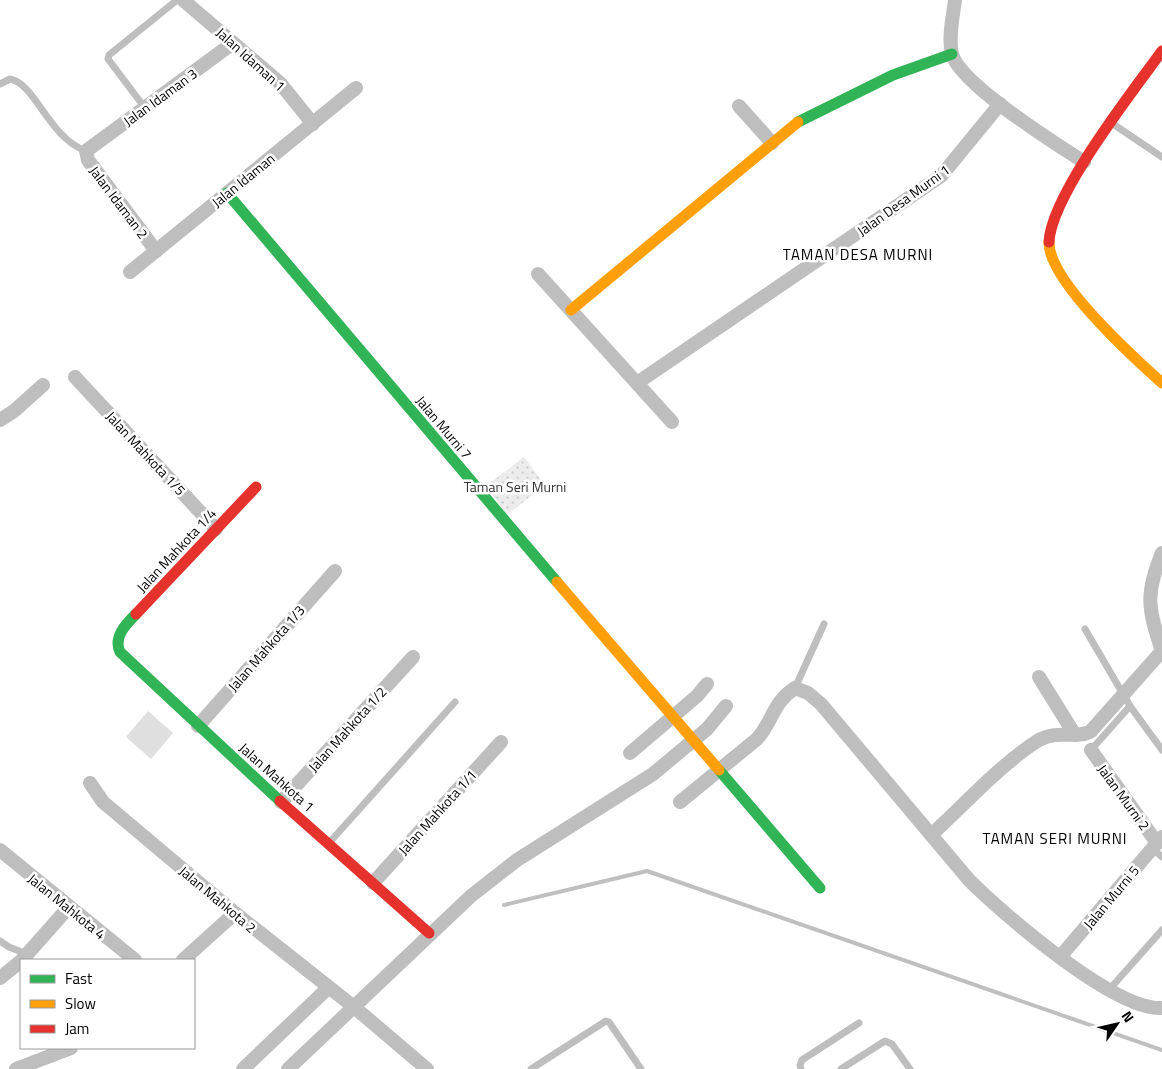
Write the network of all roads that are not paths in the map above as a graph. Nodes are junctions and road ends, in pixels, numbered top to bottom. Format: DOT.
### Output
graph roads {
  1 [pos="177,0"];
  2 [pos="183,0"];
  3 [pos="955,0"];
  4 [pos="233,43"];
  5 [pos="1162,50"];
  6 [pos="952,54"];
  7 [pos="0,84"];
  8 [pos="356,88"];
  9 [pos="1000,104"];
  10 [pos="739,106"];
  11 [pos="145,108"];
  12 [pos="1112,123"];
  13 [pos="313,124"];
  14 [pos="772,143"];
  15 [pos="86,151"];
  16 [pos="1162,157"];
  17 [pos="1084,162"];
  18 [pos="227,193"];
  19 [pos="156,251"];
  20 [pos="130,272"];
  21 [pos="538,274"];
  22 [pos="571,310"];
  23 [pos="76,378"];
  24 [pos="637,383"];
  25 [pos="1162,383"];
  26 [pos="43,385"];
  27 [pos="0,420"];
  28 [pos="672,422"];
  29 [pos="256,487"];
  30 [pos="216,529"];
  31 [pos="1162,553"];
  32 [pos="335,571"];
  33 [pos="824,624"];
  34 [pos="1085,629"];
  35 [pos="118,635"];
  36 [pos="1162,651"];
  37 [pos="413,656"];
  38 [pos="1038,677"];
  39 [pos="707,684"];
  40 [pos="795,688"];
  41 [pos="1127,700"];
  42 [pos="455,702"];
  43 [pos="726,706"];
  44 [pos="673,717"];
  45 [pos="198,726"];
  46 [pos="1075,735"];
  47 [pos="694,741"];
  48 [pos="501,742"];
  49 [pos="1091,750"];
  50 [pos="1162,750"];
  51 [pos="630,753"];
  52 [pos="719,770"];
  53 [pos="90,783"];
  54 [pos="281,802"];
  55 [pos="680,802"];
  56 [pos="931,835"];
  57 [pos="329,844"];
  58 [pos="1158,846"];
  59 [pos="0,850"];
  60 [pos="373,883"];
  61 [pos="820,888"];
  62 [pos="68,908"];
  63 [pos="235,913"];
  64 [pos="1162,930"];
  65 [pos="429,933"];
  66 [pos="0,941"];
  67 [pos="1060,957"];
  68 [pos="23,958"];
  69 [pos="134,959"];
  70 [pos="184,959"];
  71 [pos="20,961"];
  72 [pos="0,978"];
  73 [pos="328,988"];
  74 [pos="1108,991"];
  75 [pos="354,1007"];
  76 [pos="1162,1008"];
  77 [pos="859,1023"];
  78 [pos="68,1049"];
  79 [pos="16,1069"];
  80 [pos="243,1069"];
  81 [pos="288,1069"];
  82 [pos="427,1069"];
  83 [pos="531,1069"];
  84 [pos="641,1069"];
  85 [pos="801,1069"];
  86 [pos="841,1069"];
  87 [pos="910,1069"];
  1 -- 11 [label="lane"];
  2 -- 4 [label="street, Jalan Idaman 1"];
  3 -- 6 [label="street"];
  4 -- 11 [label="street, Jalan Idaman 3"];
  4 -- 13 [label="street, Jalan Idaman 1"];
  5 -- 12 [label="street"];
  6 -- 9 [label="street"];
  6 -- 14 [label="street"];
  7 -- 15 [label="lane"];
  8 -- 13 [label="street, Jalan Idaman"];
  9 -- 17 [label="street"];
  9 -- 24 [label="street, Jalan Desa Murni 1"];
  10 -- 14 [label="street"];
  11 -- 15 [label="street, Jalan Idaman 3"];
  12 -- 16 [label="lane"];
  12 -- 17 [label="street"];
  13 -- 18 [label="street, Jalan Idaman"];
  14 -- 22 [label="street"];
  15 -- 19 [label="street, Jalan Idaman 2"];
  17 -- 25 [label="street"];
  18 -- 19 [label="street, Jalan Idaman"];
  18 -- 44 [label="street, Jalan Murni 7"];
  19 -- 20 [label="street, Jalan Idaman"];
  21 -- 22 [label="street"];
  22 -- 24 [label="street"];
  23 -- 30 [label="street, Jalan Mahkota 1/5"];
  24 -- 28 [label="street"];
  26 -- 27 [label="street"];
  29 -- 30 [label="street, Jalan Mahkota 1/4"];
  30 -- 35 [label="street, Jalan Mahkota 1/4"];
  31 -- 36 [label="street"];
  32 -- 45 [label="street, Jalan Mahkota 1/3"];
  33 -- 40 [label="lane"];
  34 -- 41 [label="lane"];
  35 -- 45 [label="street, Jalan Mahkota 1"];
  36 -- 41 [label="street"];
  37 -- 54 [label="street, Jalan Mahkota 1/2"];
  38 -- 46 [label="street"];
  39 -- 44 [label="street"];
  40 -- 52 [label="street"];
  40 -- 56 [label="street"];
  41 -- 46 [label="street"];
  41 -- 49 [label="lane"];
  41 -- 50 [label="lane"];
  42 -- 57 [label="lane"];
  43 -- 47 [label="street"];
  44 -- 47 [label="street, Jalan Murni 7"];
  44 -- 51 [label="street"];
  45 -- 54 [label="street, Jalan Mahkota 1"];
  46 -- 56 [label="street"];
  47 -- 52 [label="street, Jalan Murni 7"];
  47 -- 65 [label="street"];
  48 -- 60 [label="street, Jalan Mahkota 1/1"];
  49 -- 58 [label="street, Jalan Murni 2"];
  52 -- 55 [label="street"];
  52 -- 61 [label="street, Jalan Murni 7"];
  53 -- 63 [label="street, Jalan Mahkota 2"];
  54 -- 57 [label="street, Jalan Mahkota 1"];
  56 -- 67 [label="street"];
  57 -- 60 [label="street, Jalan Mahkota 1"];
  58 -- 67 [label="street, Jalan Murni 5"];
  59 -- 62 [label="street, Jalan Mahkota 4"];
  60 -- 65 [label="street, Jalan Mahkota 1"];
  62 -- 68 [label="street"];
  62 -- 69 [label="street, Jalan Mahkota 4"];
  63 -- 70 [label="street"];
  63 -- 73 [label="street, Jalan Mahkota 2"];
  64 -- 74 [label="lane"];
  65 -- 75 [label="street"];
  66 -- 68 [label="lane"];
  67 -- 74 [label="street"];
  71 -- 72 [label="street"];
  73 -- 75 [label="street, Jalan Mahkota 2"];
  73 -- 80 [label="street"];
  74 -- 76 [label="street"];
  75 -- 81 [label="street"];
  75 -- 82 [label="street, Jalan Mahkota 2"];
  77 -- 85 [label="lane"];
  78 -- 79 [label="street"];
  83 -- 84 [label="lane"];
  86 -- 87 [label="lane"];
}
